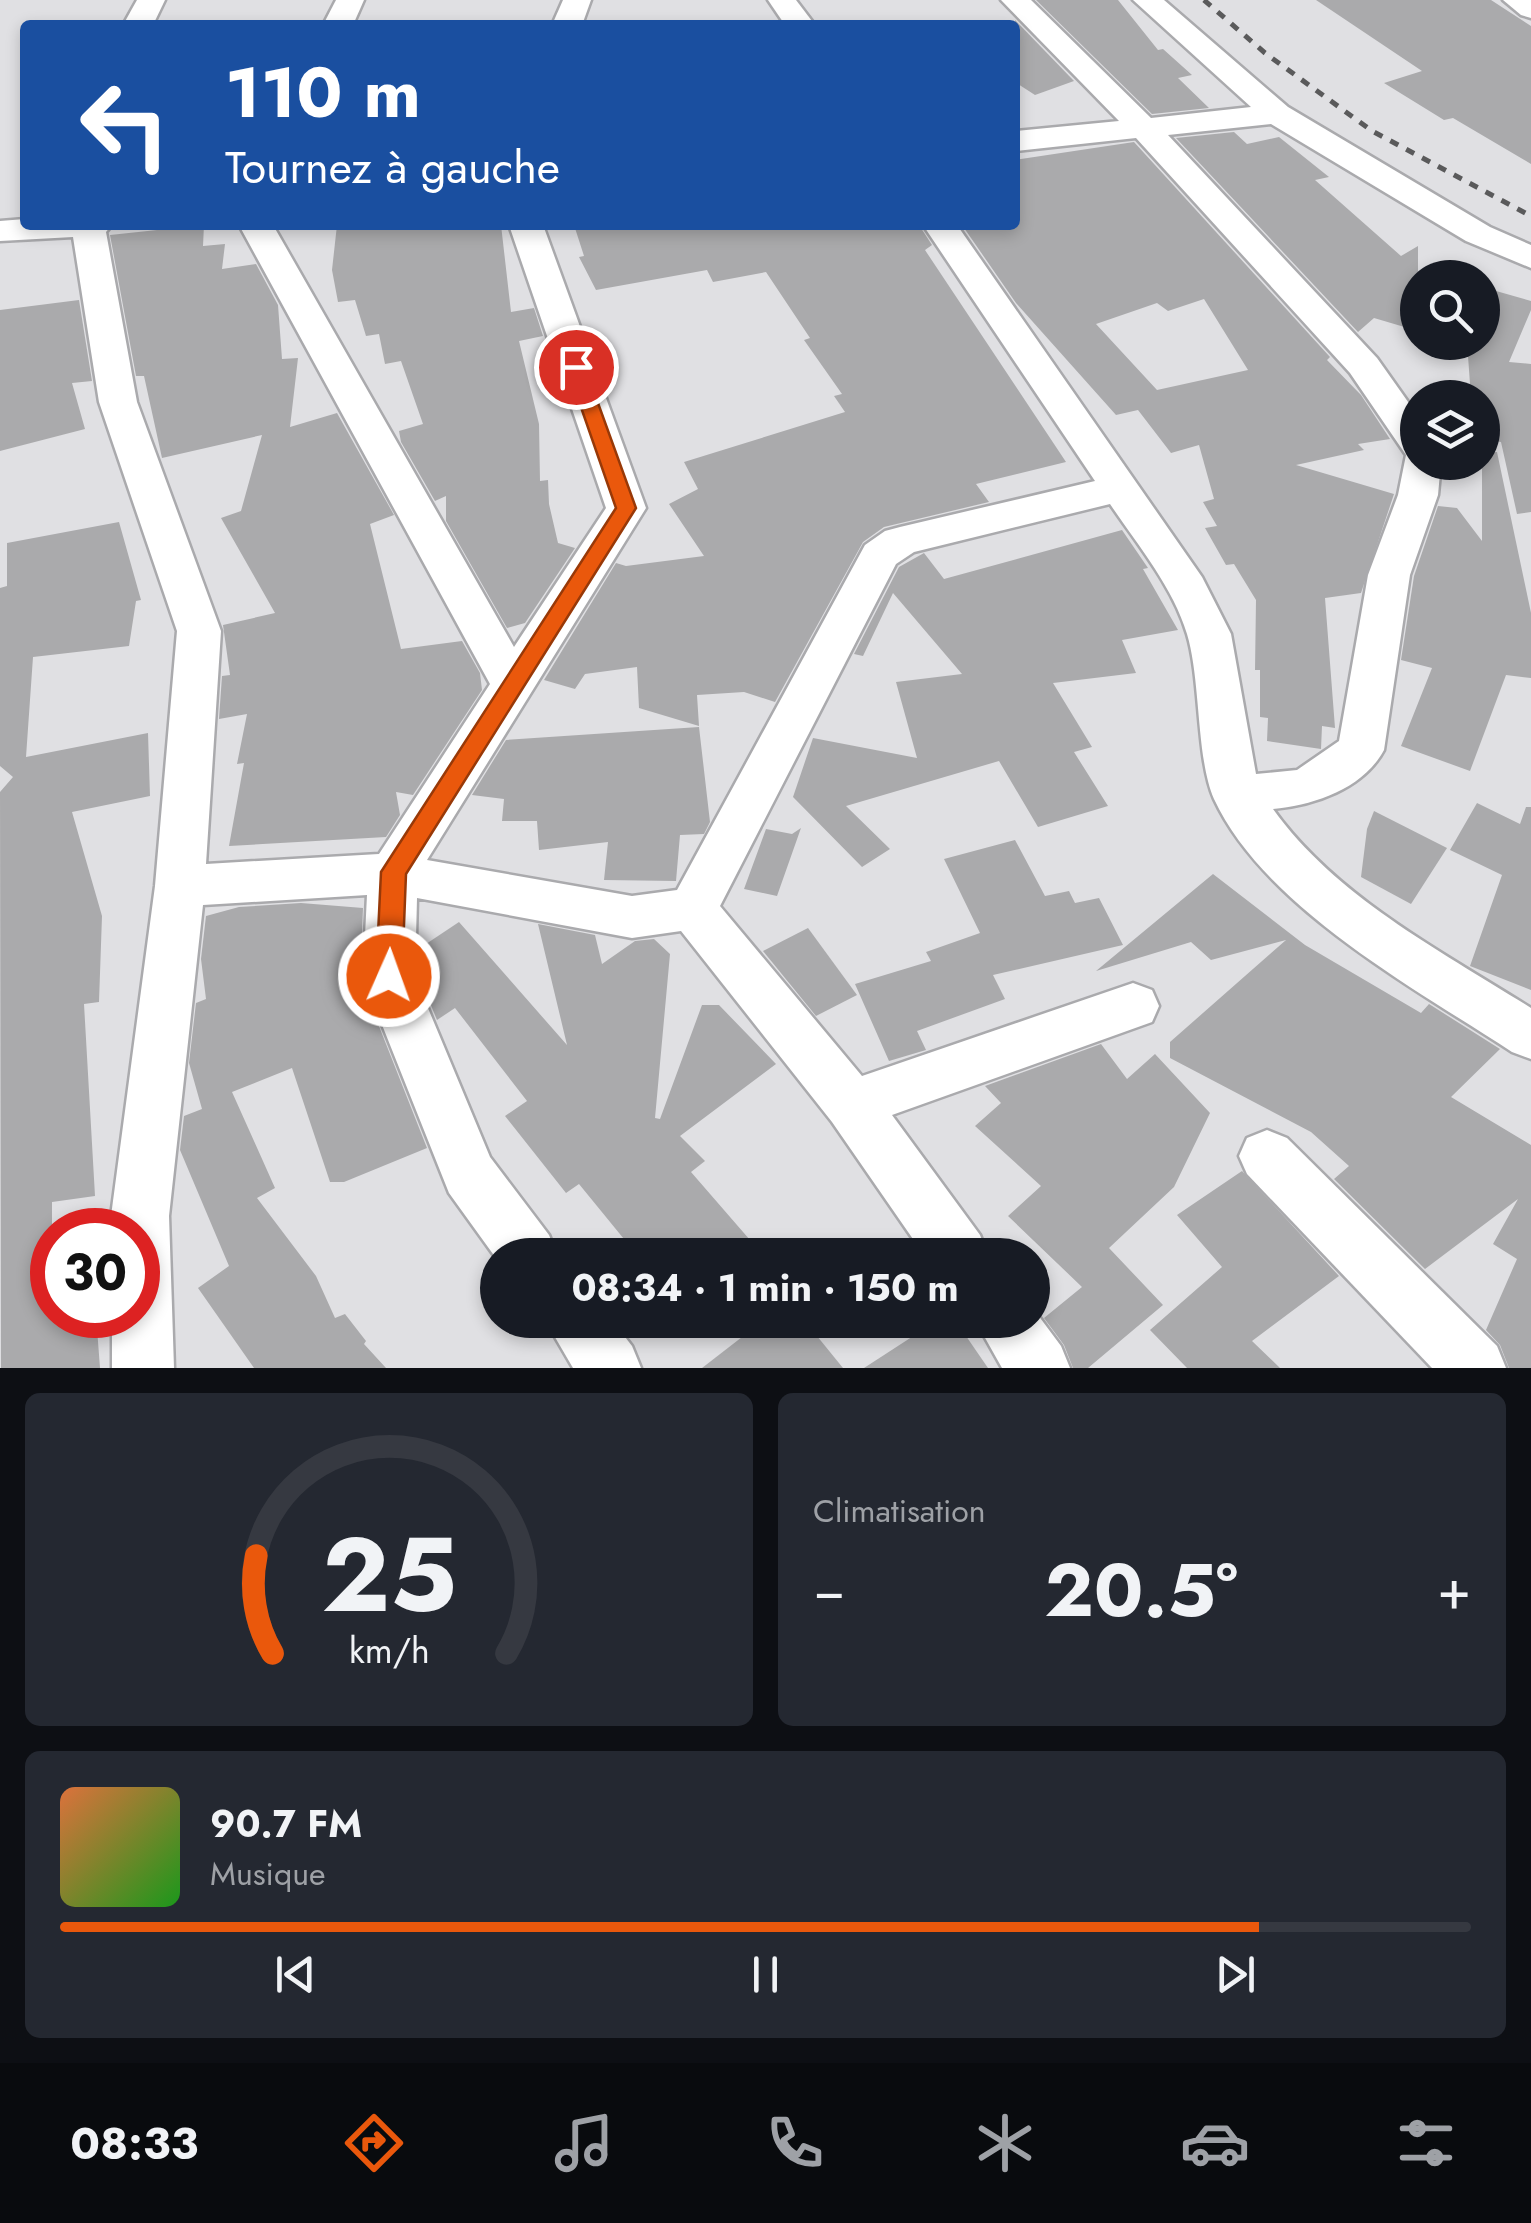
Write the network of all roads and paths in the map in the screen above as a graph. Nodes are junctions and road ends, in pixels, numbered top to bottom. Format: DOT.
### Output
graph roads {
  1 [pos="1015,0"];
  2 [pos="1147,0"];
  3 [pos="1517,0"];
  4 [pos="1531,9"];
  5 [pos="1276,114"];
  6 [pos="1144,128"];
  7 [pos="1020,140"];
  8 [pos="92,230"];
  9 [pos="259,230"];
  10 [pos="528,230"];
  11 [pos="943,230"];
  12 [pos="1531,258"];
  13 [pos="1400,419"];
  14 [pos="1419,480"];
  15 [pos="1120,488"];
  16 [pos="512,683"];
  17 [pos="1236,795"];
  18 [pos="394,872"];
  19 [pos="180,886"];
  20 [pos="693,908"];
  21 [pos="1133,1006"];
  22 [pos="1531,1036"];
  23 [pos="852,1104"];
  24 [pos="1267,1156"];
  25 [pos="516,1238"];
  26 [pos="947,1238"];
  27 [pos="588,1338"];
  28 [pos="1017,1338"];
  29 [pos="143,1368"];
  30 [pos="610,1368"];
  31 [pos="1038,1368"];
  32 [pos="1475,1368"];
  1 -- 6 [label="street"];
  2 -- 5 [label="street"];
  3 -- 4 [label="street"];
  5 -- 6 [label="street"];
  5 -- 12 [label="street"];
  6 -- 7 [label="street"];
  6 -- 13 [label="street"];
  8 -- 19 [label="street"];
  9 -- 16 [label="street"];
  10 -- 16 [label="street"];
  11 -- 15 [label="street"];
  14 -- 17 [label="street"];
  15 -- 17 [label="street"];
  15 -- 20 [label="street"];
  16 -- 18 [label="street"];
  17 -- 22 [label="street"];
  18 -- 19 [label="street"];
  18 -- 20 [label="street"];
  18 -- 25 [label="street"];
  19 -- 29 [label="street"];
  20 -- 23 [label="street"];
  21 -- 23 [label="street"];
  23 -- 26 [label="street"];
  24 -- 32 [label="street"];
  27 -- 30 [label="street"];
  28 -- 31 [label="street"];
}
